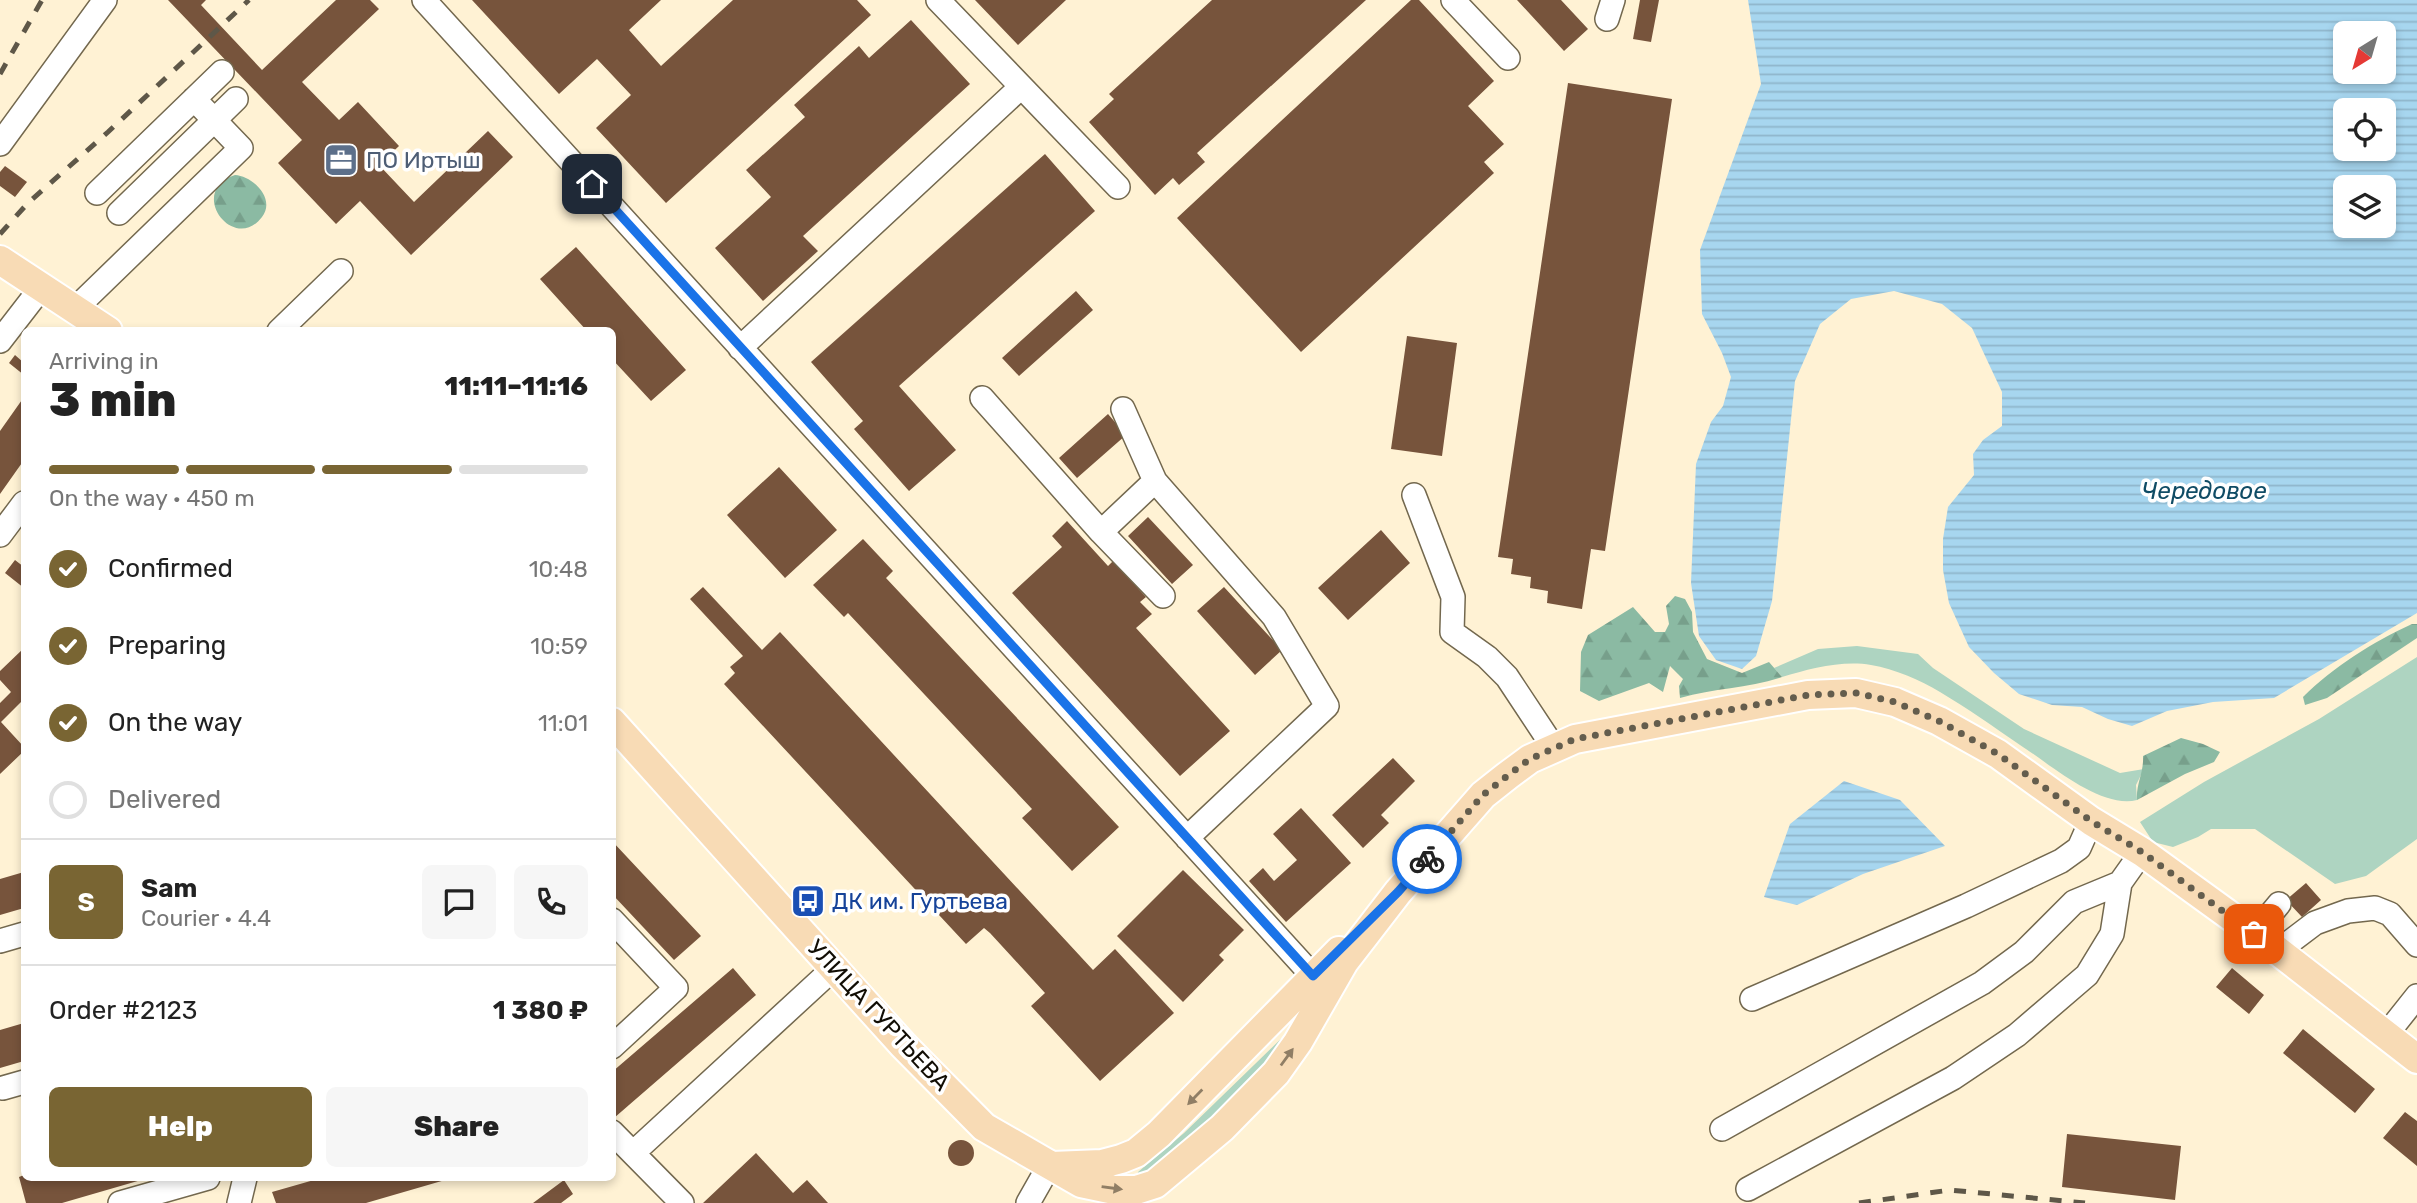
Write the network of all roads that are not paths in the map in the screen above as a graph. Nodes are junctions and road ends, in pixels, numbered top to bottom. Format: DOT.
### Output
graph roads {
  1 [pos="105,0"];
  2 [pos="424,0"];
  3 [pos="938,0"];
  4 [pos="1453,0"];
  5 [pos="1508,58"];
  6 [pos="222,72"];
  7 [pos="1021,87"];
  8 [pos="194,99"];
  9 [pos="236,99"];
  10 [pos="215,120"];
  11 [pos="0,144"];
  12 [pos="1118,187"];
  13 [pos="97,193"];
  14 [pos="119,214"];
  15 [pos="0,260"];
  16 [pos="341,271"];
  17 [pos="41,288"];
  18 [pos="75,309"];
  19 [pos="102,327"];
  20 [pos="283,327"];
  21 [pos="0,341"];
  22 [pos="740,348"];
  23 [pos="982,398"];
  24 [pos="1123,409"];
  25 [pos="1154,481"];
  26 [pos="1414,495"];
  27 [pos="21,507"];
  28 [pos="1101,532"];
  29 [pos="0,535"];
  30 [pos="1163,596"];
  31 [pos="616,726"];
  32 [pos="1554,748"];
  33 [pos="2091,821"];
  34 [pos="1187,838"];
  35 [pos="2142,852"];
  36 [pos="2120,883"];
  37 [pos="1398,892"];
  38 [pos="2279,904"];
  39 [pos="616,924"];
  40 [pos="2254,934"];
  41 [pos="21,935"];
  42 [pos="0,941"];
  43 [pos="2417,945"];
  44 [pos="2278,951"];
  45 [pos="835,967"];
  46 [pos="1313,976"];
  47 [pos="2417,996"];
  48 [pos="1752,999"];
  49 [pos="2386,1035"];
  50 [pos="616,1043"];
  51 [pos="2417,1059"];
  52 [pos="1722,1129"];
  53 [pos="616,1136"];
  54 [pos="633,1153"];
  55 [pos="1049,1166"];
  56 [pos="200,1181"];
  57 [pos="244,1181"];
  58 [pos="1748,1189"];
  59 [pos="156,1198"];
  60 [pos="120,1203"];
  61 [pos="239,1203"];
  62 [pos="682,1203"];
  63 [pos="1028,1203"];
  1 -- 11 [label="street"];
  2 -- 22 [label="street"];
  3 -- 7 [label="street"];
  4 -- 5 [label="street"];
  6 -- 8 [label="street"];
  7 -- 12 [label="street"];
  7 -- 22 [label="street"];
  8 -- 10 [label="street"];
  8 -- 13 [label="street"];
  9 -- 10 [label="street"];
  10 -- 14 [label="street"];
  10 -- 18 [label="street"];
  15 -- 17 [label="main road"];
  16 -- 20 [label="street"];
  17 -- 18 [label="main road"];
  17 -- 21 [label="street"];
  18 -- 19 [label="main road"];
  22 -- 34 [label="street"];
  23 -- 28 [label="street"];
  24 -- 25 [label="street"];
  25 -- 28 [label="street"];
  25 -- 34 [label="street"];
  26 -- 32 [label="street"];
  27 -- 29 [label="street"];
  28 -- 30 [label="street"];
  31 -- 45 [label="main road, УЛИЦА ГУРТЬЕВА"];
  32 -- 33 [label="main road"];
  32 -- 37 [label="main road"];
  33 -- 35 [label="main road"];
  33 -- 48 [label="street"];
  34 -- 46 [label="street"];
  35 -- 36 [label="street"];
  35 -- 40 [label="main road"];
  36 -- 52 [label="street"];
  36 -- 58 [label="street"];
  37 -- 46 [label="main road"];
  55 -- 37 [label="main road, УЛИЦА ГУРТЬЕВА, one-way"];
  38 -- 40 [label="street"];
  39 -- 50 [label="street"];
  40 -- 44 [label="main road"];
  41 -- 42 [label="street"];
  43 -- 44 [label="street"];
  44 -- 49 [label="main road"];
  45 -- 54 [label="street"];
  45 -- 55 [label="main road, УЛИЦА ГУРТЬЕВА"];
  46 -- 55 [label="main road, one-way"];
  47 -- 49 [label="street"];
  49 -- 51 [label="main road"];
  53 -- 54 [label="street"];
  54 -- 62 [label="street"];
  55 -- 63 [label="street"];
  56 -- 59 [label="street"];
  57 -- 61 [label="street"];
  59 -- 60 [label="street"];
}
